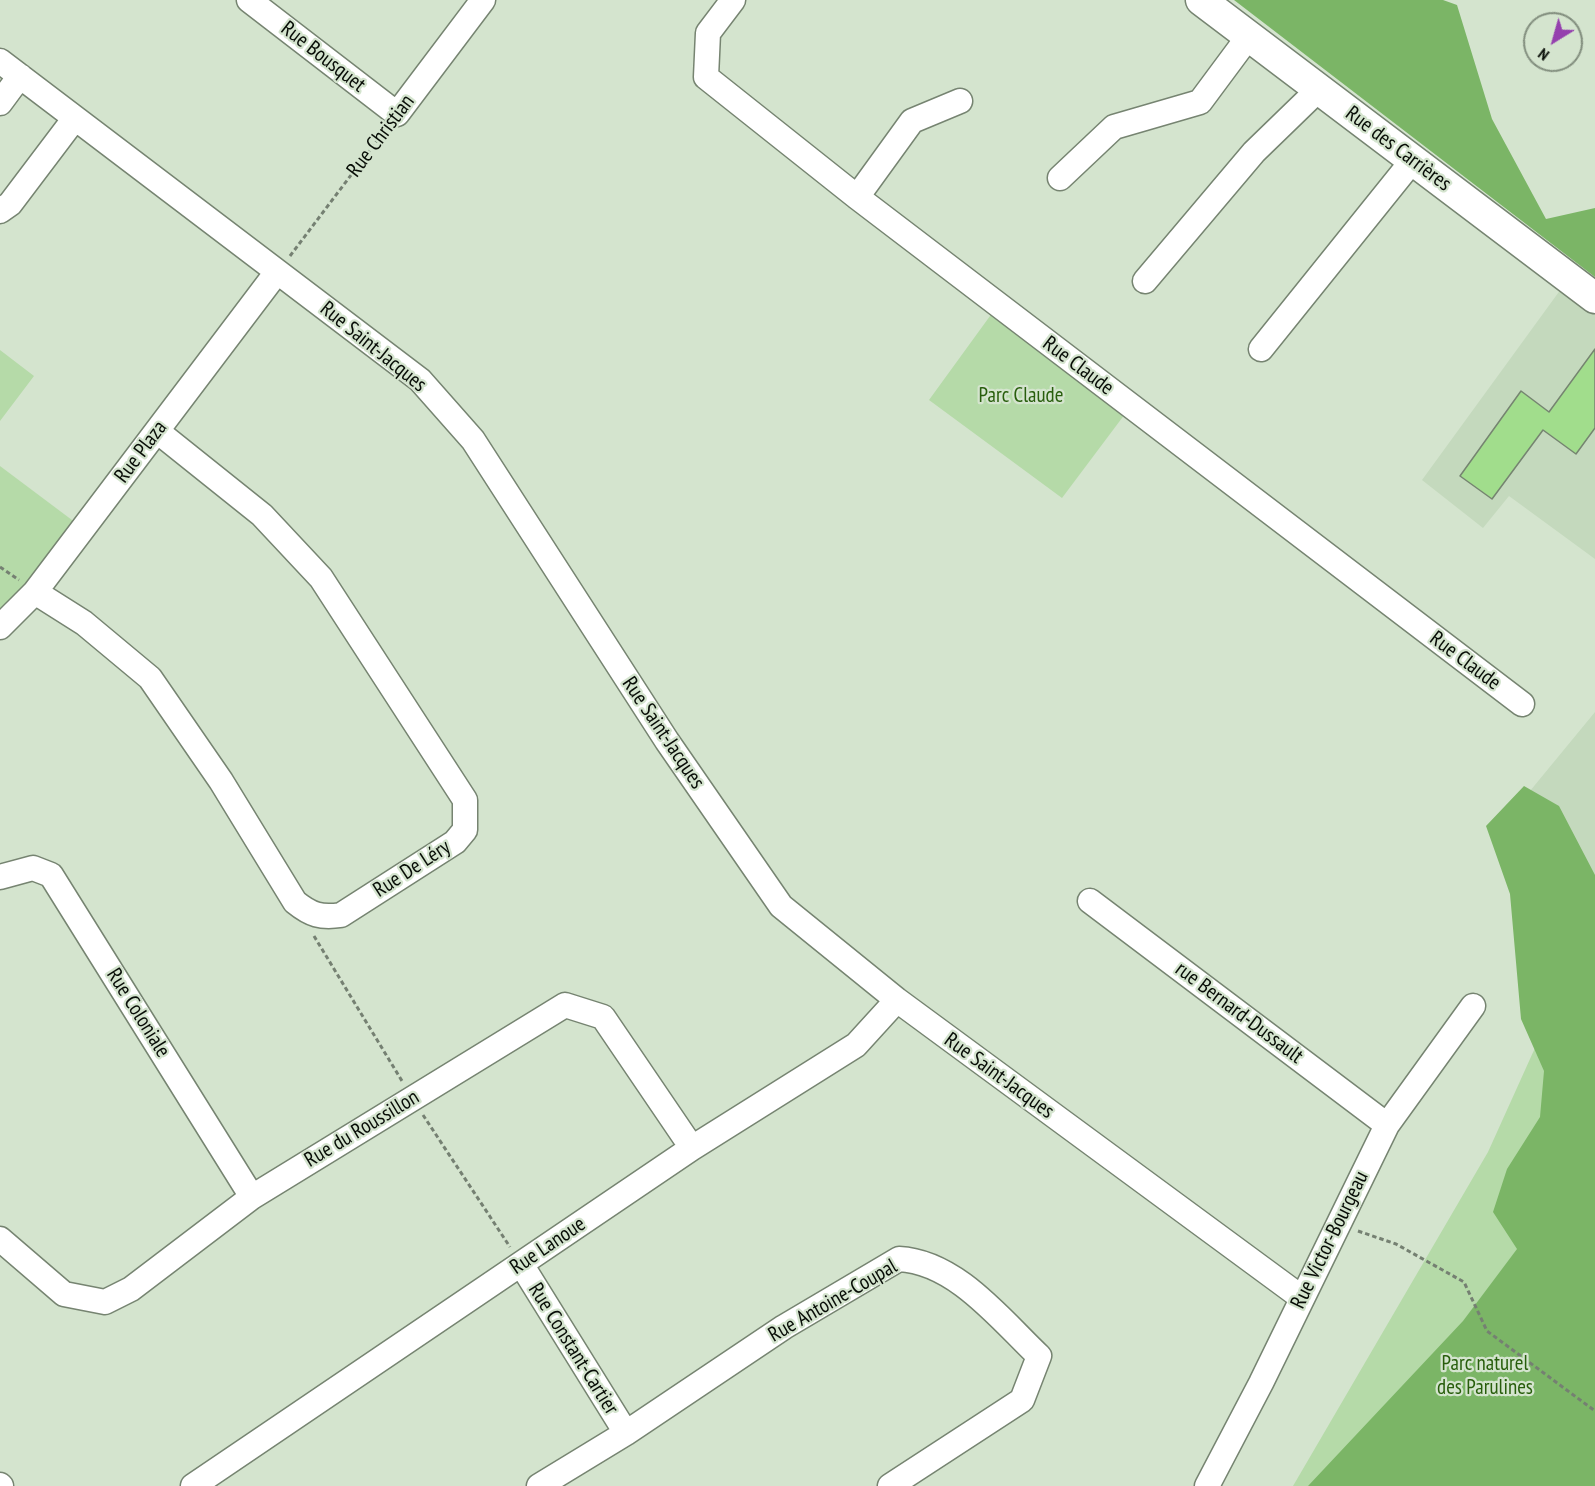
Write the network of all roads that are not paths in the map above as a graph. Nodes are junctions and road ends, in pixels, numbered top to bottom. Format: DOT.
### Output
graph roads {
  1 [pos="249,0"];
  2 [pos="483,0"];
  3 [pos="733,0"];
  4 [pos="1201,0"];
  5 [pos="1249,36"];
  6 [pos="0,61"];
  7 [pos="20,76"];
  8 [pos="1319,89"];
  9 [pos="960,101"];
  10 [pos="0,103"];
  11 [pos="397,114"];
  12 [pos="75,118"];
  13 [pos="1413,160"];
  14 [pos="1060,178"];
  15 [pos="857,197"];
  16 [pos="0,211"];
  17 [pos="278,272"];
  18 [pos="1145,281"];
  19 [pos="1595,298"];
  20 [pos="1261,349"];
  21 [pos="157,431"];
  22 [pos="35,592"];
  23 [pos="0,627"];
  24 [pos="1522,704"];
  25 [pos="0,878"];
  26 [pos="1090,901"];
  27 [pos="897,1000"];
  28 [pos="1473,1006"];
  29 [pos="1387,1125"];
  30 [pos="692,1148"];
  31 [pos="252,1197"];
  32 [pos="0,1239"];
  33 [pos="521,1264"];
  34 [pos="1302,1298"];
  35 [pos="626,1433"];
  36 [pos="193,1486"];
  37 [pos="539,1486"];
  38 [pos="890,1486"];
  39 [pos="1207,1486"];
  1 -- 11 [label="street, Rue Bousquet"];
  2 -- 11 [label="street, Rue Christian"];
  3 -- 15 [label="street, Rue Claude"];
  4 -- 5 [label="main road, Rue des Carrières"];
  5 -- 8 [label="main road, Rue des Carrières"];
  5 -- 14 [label="street"];
  6 -- 7 [label="street, Rue Saint-Jacques"];
  7 -- 10 [label="street"];
  7 -- 12 [label="street, Rue Saint-Jacques"];
  8 -- 13 [label="main road, Rue des Carrières"];
  8 -- 18 [label="street"];
  9 -- 15 [label="street"];
  12 -- 16 [label="street"];
  12 -- 17 [label="street, Rue Saint-Jacques"];
  13 -- 19 [label="main road, Rue des Carrières"];
  13 -- 20 [label="street"];
  15 -- 24 [label="street, Rue Claude"];
  17 -- 21 [label="street, Rue Plaza"];
  17 -- 27 [label="street, Rue Saint-Jacques"];
  21 -- 22 [label="street, Rue Plaza"];
  21 -- 22 [label="street, Rue De Léry"];
  22 -- 23 [label="street, Rue Plaza"];
  25 -- 31 [label="street, Rue Coloniale"];
  26 -- 29 [label="street, rue Bernard-Dussault"];
  27 -- 30 [label="street, Rue Lanoue"];
  27 -- 34 [label="street, Rue Saint-Jacques"];
  28 -- 29 [label="street, Rue Victor-Bourgeau"];
  29 -- 34 [label="street, Rue Victor-Bourgeau"];
  30 -- 31 [label="street, Rue du Roussillon"];
  30 -- 33 [label="street, Rue Lanoue"];
  31 -- 32 [label="street, Rue du Roussillon"];
  33 -- 35 [label="street, Rue Constant-Cartier"];
  33 -- 36 [label="street, Rue Lanoue"];
  34 -- 39 [label="street, Rue Victor-Bourgeau"];
  35 -- 37 [label="street, Rue Antoine-Coupal"];
  35 -- 38 [label="street, Rue Antoine-Coupal"];
}
